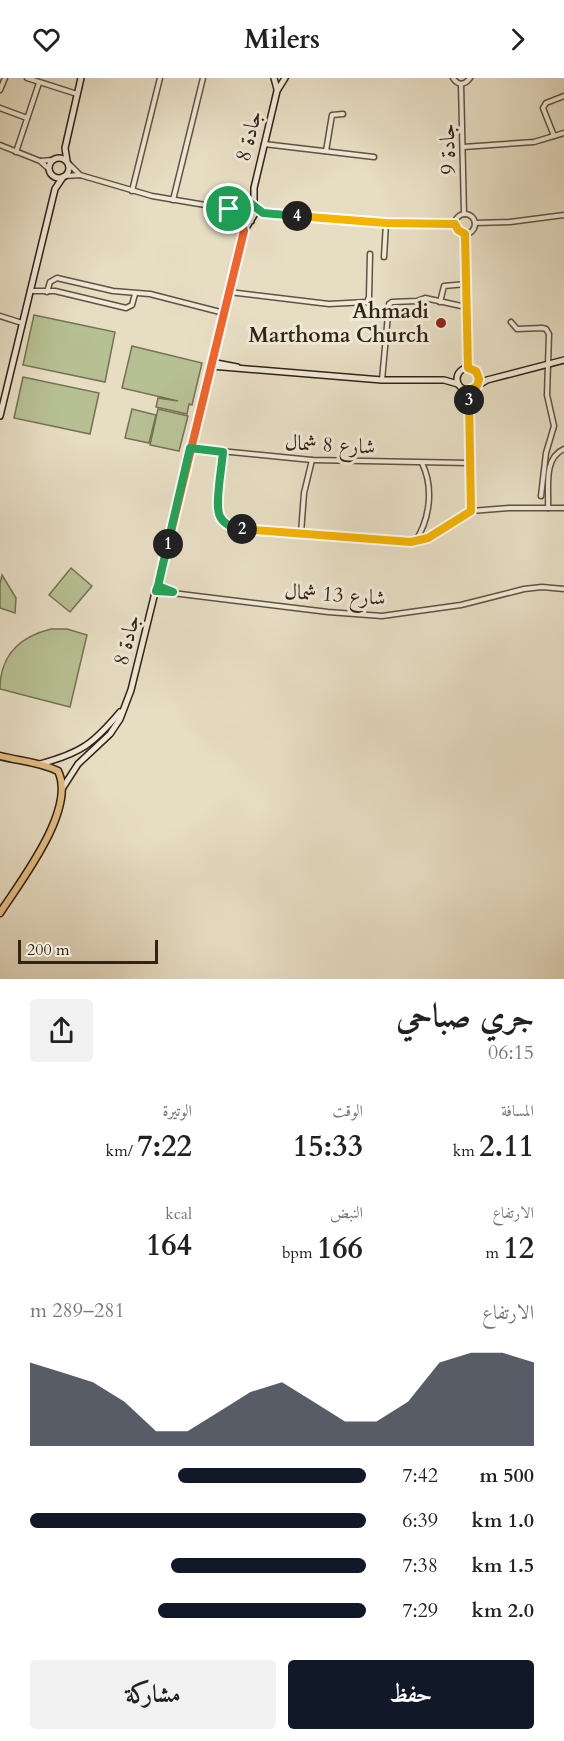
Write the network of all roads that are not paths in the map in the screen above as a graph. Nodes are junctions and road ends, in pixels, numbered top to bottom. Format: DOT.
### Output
graph roads {
  1 [pos="5,78"];
  2 [pos="27,78"];
  3 [pos="81,78"];
  4 [pos="160,78"];
  5 [pos="203,78"];
  6 [pos="274,78"];
  7 [pos="279,78"];
  8 [pos="284,78"];
  9 [pos="453,78"];
  10 [pos="470,78"];
  11 [pos="39,83"];
  12 [pos="461,84"];
  13 [pos="0,90"];
  14 [pos="277,91"];
  15 [pos="77,94"];
  16 [pos="564,96"];
  17 [pos="0,108"];
  18 [pos="343,114"];
  19 [pos="27,118"];
  20 [pos="564,133"];
  21 [pos="554,136"];
  22 [pos="264,144"];
  23 [pos="0,145"];
  24 [pos="463,147"];
  25 [pos="65,148"];
  26 [pos="326,151"];
  27 [pos="16,152"];
  28 [pos="375,157"];
  29 [pos="54,159"];
  30 [pos="40,161"];
  31 [pos="68,162"];
  32 [pos="49,169"];
  33 [pos="52,175"];
  34 [pos="80,175"];
  35 [pos="64,177"];
  36 [pos="254,188"];
  37 [pos="55,189"];
  38 [pos="132,191"];
  39 [pos="173,200"];
  40 [pos="240,204"];
  41 [pos="254,205"];
  42 [pos="229,209"];
  43 [pos="263,213"];
  44 [pos="464,214"];
  45 [pos="564,215"];
  46 [pos="239,219"];
  47 [pos="252,220"];
  48 [pos="386,223"];
  49 [pos="475,223"];
  50 [pos="455,224"];
  51 [pos="244,231"];
  52 [pos="465,234"];
  53 [pos="370,254"];
  54 [pos="384,257"];
  55 [pos="466,284"];
  56 [pos="30,291"];
  57 [pos="47,292"];
  58 [pos="229,292"];
  59 [pos="135,294"];
  60 [pos="440,302"];
  61 [pos="466,307"];
  62 [pos="224,313"];
  63 [pos="0,316"];
  64 [pos="511,322"];
  65 [pos="22,323"];
  66 [pos="564,360"];
  67 [pos="211,364"];
  68 [pos="547,365"];
  69 [pos="468,368"];
  70 [pos="458,373"];
  71 [pos="478,375"];
  72 [pos="498,377"];
  73 [pos="382,380"];
  74 [pos="439,380"];
  75 [pos="458,384"];
  76 [pos="477,386"];
  77 [pos="470,390"];
  78 [pos="0,416"];
  79 [pos="190,448"];
  80 [pos="564,449"];
  81 [pos="223,452"];
  82 [pos="312,460"];
  83 [pos="422,463"];
  84 [pos="469,464"];
  85 [pos="541,496"];
  86 [pos="548,508"];
  87 [pos="564,508"];
  88 [pos="471,511"];
  89 [pos="301,533"];
  90 [pos="415,542"];
  91 [pos="157,588"];
  92 [pos="564,589"];
  93 [pos="125,707"];
  94 [pos="0,756"];
  95 [pos="40,765"];
  96 [pos="62,789"];
  97 [pos="0,913"];
  1 -- 13 [label="street"];
  2 -- 11 [label="street"];
  3 -- 15 [label="main road"];
  4 -- 38 [label="street"];
  5 -- 39 [label="street"];
  6 -- 14 [label="main road, جادة 8"];
  7 -- 8 [label="main road"];
  8 -- 14 [label="main road, جادة 8"];
  9 -- 12 [label="street"];
  10 -- 12 [label="street"];
  11 -- 15 [label="street"];
  11 -- 19 [label="street"];
  12 -- 24 [label="street, جادة 9"];
  14 -- 22 [label="main road, جادة 8"];
  15 -- 25 [label="main road"];
  16 -- 21 [label="street"];
  17 -- 19 [label="street"];
  18 -- 26 [label="street"];
  19 -- 27 [label="street"];
  20 -- 21 [label="street"];
  21 -- 24 [label="street"];
  22 -- 26 [label="street"];
  22 -- 36 [label="main road, جادة 8"];
  23 -- 27 [label="street"];
  24 -- 44 [label="street, جادة 9"];
  25 -- 29 [label="main road"];
  25 -- 31 [label="main road"];
  26 -- 28 [label="street"];
  27 -- 30 [label="street"];
  29 -- 30 [label="street"];
  29 -- 31 [label="main road"];
  29 -- 32 [label="main road"];
  30 -- 32 [label="street"];
  31 -- 34 [label="street"];
  31 -- 35 [label="main road"];
  32 -- 33 [label="main road"];
  33 -- 35 [label="main road"];
  33 -- 37 [label="main road"];
  34 -- 35 [label="street"];
  34 -- 38 [label="street"];
  35 -- 37 [label="main road"];
  36 -- 40 [label="main road, جادة 8"];
  36 -- 41 [label="main road, جادة 8"];
  37 -- 56 [label="main road"];
  38 -- 39 [label="street"];
  39 -- 42 [label="street"];
  40 -- 41 [label="main road"];
  40 -- 42 [label="street"];
  40 -- 46 [label="main road"];
  41 -- 43 [label="street"];
  41 -- 47 [label="main road"];
  42 -- 46 [label="street"];
  43 -- 47 [label="street"];
  43 -- 48 [label="street"];
  44 -- 49 [label="street"];
  44 -- 50 [label="street"];
  45 -- 49 [label="street"];
  46 -- 47 [label="main road"];
  46 -- 51 [label="main road"];
  47 -- 51 [label="main road, جادة 8"];
  48 -- 50 [label="street"];
  48 -- 54 [label="street"];
  49 -- 52 [label="street"];
  50 -- 52 [label="street"];
  51 -- 58 [label="main road, جادة 8"];
  52 -- 55 [label="street"];
  53 -- 58 [label="street"];
  55 -- 60 [label="street"];
  55 -- 61 [label="street"];
  56 -- 57 [label="street"];
  56 -- 65 [label="main road"];
  57 -- 59 [label="street"];
  57 -- 59 [label="street"];
  58 -- 62 [label="main road, جادة 8"];
  59 -- 62 [label="street"];
  60 -- 61 [label="street"];
  60 -- 73 [label="street"];
  61 -- 69 [label="street"];
  62 -- 67 [label="main road, جادة 8"];
  63 -- 65 [label="street"];
  64 -- 68 [label="street"];
  65 -- 78 [label="main road"];
  66 -- 68 [label="main road"];
  67 -- 73 [label="main road"];
  67 -- 79 [label="main road, جادة 8"];
  68 -- 72 [label="main road"];
  68 -- 85 [label="street"];
  69 -- 70 [label="main road"];
  69 -- 71 [label="main road"];
  70 -- 74 [label="main road"];
  70 -- 75 [label="main road"];
  71 -- 72 [label="main road"];
  71 -- 76 [label="main road"];
  72 -- 76 [label="main road"];
  73 -- 74 [label="main road"];
  74 -- 75 [label="main road"];
  75 -- 77 [label="main road"];
  76 -- 77 [label="main road"];
  77 -- 84 [label="street"];
  79 -- 81 [label="street, شارع 8 شمال"];
  79 -- 91 [label="main road, جادة 8"];
  80 -- 86 [label="street"];
  81 -- 82 [label="street, شارع 8 شمال"];
  81 -- 89 [label="street"];
  82 -- 83 [label="street, شارع 8 شمال"];
  82 -- 89 [label="street"];
  83 -- 84 [label="street, شارع 8 شمال"];
  83 -- 90 [label="street"];
  84 -- 88 [label="street"];
  86 -- 87 [label="street"];
  86 -- 88 [label="street"];
  88 -- 90 [label="street"];
  89 -- 90 [label="street"];
  91 -- 92 [label="street, شارع 13 شمال"];
  91 -- 93 [label="main road, جادة 8"];
  93 -- 95 [label="main road, جادة 8"];
  93 -- 96 [label="main road, جادة 8"];
  94 -- 95 [label="main road"];
  95 -- 96 [label="main road"];
  96 -- 97 [label="main road"];
}
